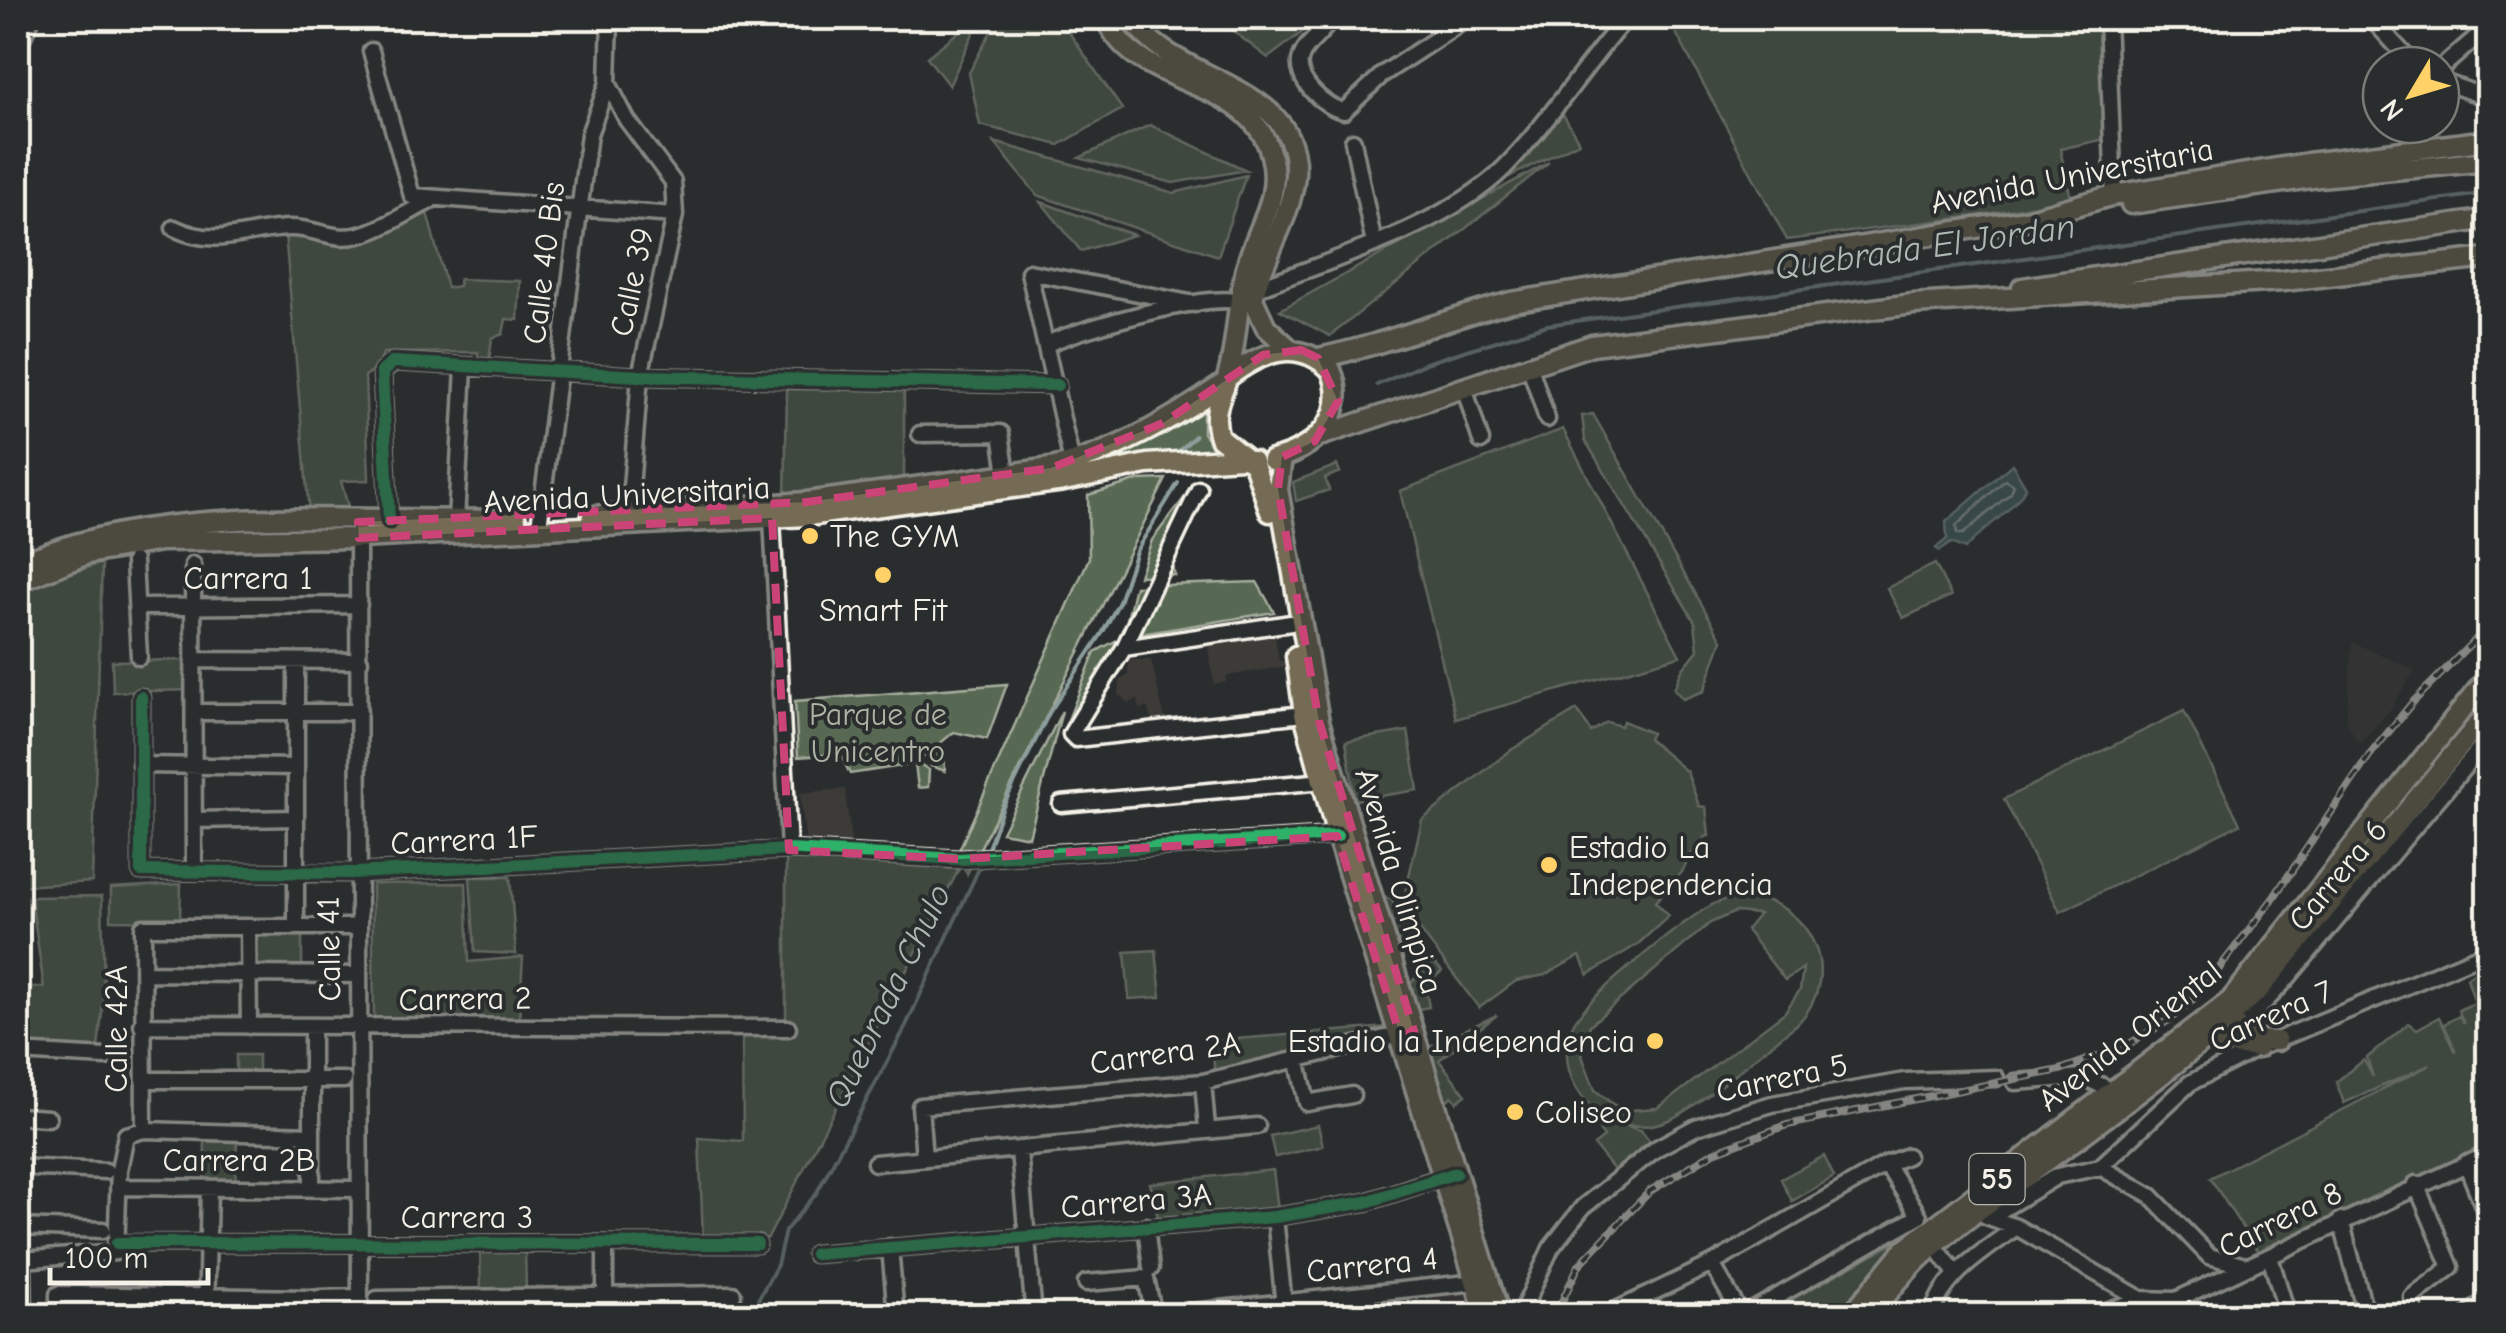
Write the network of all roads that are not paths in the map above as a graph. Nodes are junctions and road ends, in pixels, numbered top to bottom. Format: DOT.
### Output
graph roads {
  1 [pos="32,18"];
  2 [pos="610,18"];
  3 [pos="1106,18"];
  4 [pos="1132,18"];
  5 [pos="1331,18"];
  6 [pos="1468,18"];
  7 [pos="1626,18"];
  8 [pos="2107,18"];
  9 [pos="2376,20"];
  10 [pos="2488,27"];
  11 [pos="2397,45"];
  12 [pos="18,48"];
  13 [pos="371,51"];
  14 [pos="2461,51"];
  15 [pos="608,83"];
  16 [pos="2461,88"];
  17 [pos="2488,98"];
  18 [pos="1353,140"];
  19 [pos="2488,140"];
  20 [pos="2488,161"];
  21 [pos="2114,195"];
  22 [pos="431,200"];
  23 [pos="579,206"];
  24 [pos="675,215"];
  25 [pos="2488,218"];
  26 [pos="2026,220"];
  27 [pos="174,228"];
  28 [pos="1374,244"];
  29 [pos="1269,251"];
  30 [pos="2488,258"];
  31 [pos="1299,272"];
  32 [pos="1248,296"];
  33 [pos="1195,304"];
  34 [pos="1913,304"];
  35 [pos="1046,344"];
  36 [pos="1292,350"];
  37 [pos="1318,358"];
  38 [pos="1530,364"];
  39 [pos="464,367"];
  40 [pos="558,370"];
  41 [pos="640,376"];
  42 [pos="1225,382"];
  43 [pos="1057,385"];
  44 [pos="1464,388"];
  45 [pos="1546,419"];
  46 [pos="920,434"];
  47 [pos="1320,436"];
  48 [pos="1481,441"];
  49 [pos="1282,457"];
  50 [pos="1247,459"];
  51 [pos="1072,463"];
  52 [pos="1007,474"];
  53 [pos="1199,489"];
  54 [pos="629,513"];
  55 [pos="540,518"];
  56 [pos="772,518"];
  57 [pos="390,521"];
  58 [pos="456,521"];
  59 [pos="358,530"];
  60 [pos="134,561"];
  61 [pos="18,565"];
  62 [pos="194,565"];
  63 [pos="18,582"];
  64 [pos="359,605"];
  65 [pos="137,606"];
  66 [pos="194,606"];
  67 [pos="1291,624"];
  68 [pos="1124,648"];
  69 [pos="139,658"];
  70 [pos="194,660"];
  71 [pos="296,661"];
  72 [pos="360,661"];
  73 [pos="2488,677"];
  74 [pos="141,697"];
  75 [pos="195,712"];
  76 [pos="359,712"];
  77 [pos="2488,712"];
  78 [pos="297,714"];
  79 [pos="1304,714"];
  80 [pos="2488,739"];
  81 [pos="140,765"];
  82 [pos="193,766"];
  83 [pos="296,767"];
  84 [pos="1324,781"];
  85 [pos="1061,804"];
  86 [pos="296,818"];
  87 [pos="195,820"];
  88 [pos="1337,836"];
  89 [pos="789,850"];
  90 [pos="194,871"];
  91 [pos="296,873"];
  92 [pos="356,873"];
  93 [pos="296,927"];
  94 [pos="357,928"];
  95 [pos="248,929"];
  96 [pos="2488,952"];
  97 [pos="143,974"];
  98 [pos="357,975"];
  99 [pos="249,976"];
  100 [pos="142,1025"];
  101 [pos="249,1026"];
  102 [pos="312,1027"];
  103 [pos="358,1028"];
  104 [pos="788,1028"];
  105 [pos="2220,1032"];
  106 [pos="1407,1033"];
  107 [pos="2277,1041"];
  108 [pos="2258,1048"];
  109 [pos="18,1052"];
  110 [pos="106,1057"];
  111 [pos="1296,1058"];
  112 [pos="314,1078"];
  113 [pos="1996,1078"];
  114 [pos="144,1080"];
  115 [pos="344,1080"];
  116 [pos="1203,1082"];
  117 [pos="2015,1082"];
  118 [pos="2111,1090"];
  119 [pos="1352,1095"];
  120 [pos="18,1116"];
  121 [pos="48,1118"];
  122 [pos="1257,1126"];
  123 [pos="1208,1128"];
  124 [pos="144,1130"];
  125 [pos="312,1135"];
  126 [pos="1018,1151"];
  127 [pos="2488,1154"];
  128 [pos="1907,1156"];
  129 [pos="924,1158"];
  130 [pos="2466,1162"];
  131 [pos="875,1164"];
  132 [pos="1886,1164"];
  133 [pos="18,1167"];
  134 [pos="2100,1167"];
  135 [pos="106,1171"];
  136 [pos="1451,1174"];
  137 [pos="2416,1184"];
  138 [pos="312,1186"];
  139 [pos="118,1187"];
  140 [pos="209,1188"];
  141 [pos="359,1189"];
  142 [pos="1981,1216"];
  143 [pos="1275,1217"];
  144 [pos="2488,1218"];
  145 [pos="2341,1220"];
  146 [pos="1146,1226"];
  147 [pos="18,1227"];
  148 [pos="2016,1227"];
  149 [pos="104,1230"];
  150 [pos="1027,1238"];
  151 [pos="210,1242"];
  152 [pos="360,1244"];
  153 [pos="757,1244"];
  154 [pos="1933,1244"];
  155 [pos="605,1246"];
  156 [pos="890,1247"];
  157 [pos="116,1248"];
  158 [pos="814,1254"];
  159 [pos="2270,1257"];
  160 [pos="1712,1264"];
  161 [pos="2249,1267"];
  162 [pos="1152,1268"];
  163 [pos="1956,1273"];
  164 [pos="1477,1282"];
  165 [pos="1086,1283"];
  166 [pos="20,1290"];
  167 [pos="733,1294"];
  168 [pos="206,1295"];
  169 [pos="555,1296"];
  170 [pos="360,1297"];
  171 [pos="310,1298"];
  172 [pos="605,1298"];
  173 [pos="2488,1298"];
  174 [pos="377,1299"];
  175 [pos="2142,1299"];
  176 [pos="2176,1300"];
  177 [pos="486,1308"];
  178 [pos="1284,1309"];
  179 [pos="2184,1314"];
  180 [pos="1172,1315"];
  181 [pos="24,1316"];
  182 [pos="58,1316"];
  183 [pos="206,1316"];
  184 [pos="302,1316"];
  185 [pos="360,1316"];
  186 [pos="555,1316"];
  187 [pos="605,1316"];
  188 [pos="896,1316"];
  189 [pos="1034,1316"];
  190 [pos="1154,1316"];
  191 [pos="1486,1316"];
  192 [pos="1500,1316"];
  193 [pos="1520,1316"];
  194 [pos="1604,1316"];
  195 [pos="1743,1316"];
  196 [pos="1850,1316"];
  197 [pos="1872,1316"];
  198 [pos="1931,1316"];
  199 [pos="2092,1316"];
  200 [pos="2157,1316"];
  201 [pos="2288,1316"];
  202 [pos="2366,1316"];
  203 [pos="2415,1316"];
  204 [pos="2466,1316"];
  1 -- 12 [label="street"];
  2 -- 15 [label="street, Calle 40 Bis"];
  3 -- 32 [label="main road"];
  4 -- 29 [label="main road"];
  5 -- 6 [label="street"];
  7 -- 28 [label="street"];
  8 -- 21 [label="street"];
  9 -- 11 [label="street"];
  10 -- 14 [label="street"];
  13 -- 22 [label="street"];
  15 -- 23 [label="street, Calle 40 Bis"];
  15 -- 24 [label="street, Calle 39"];
  16 -- 17 [label="street"];
  18 -- 28 [label="street"];
  19 -- 21 [label="main road, Avenida Universitaria"];
  20 -- 26 [label="main road"];
  21 -- 26 [label="main road, Avenida Universitaria"];
  22 -- 23 [label="street"];
  22 -- 27 [label="street"];
  23 -- 24 [label="street"];
  23 -- 40 [label="street, Calle 40 Bis"];
  24 -- 41 [label="street, Calle 39"];
  25 -- 34 [label="main road"];
  26 -- 37 [label="main road, Avenida Universitaria"];
  28 -- 31 [label="street"];
  29 -- 31 [label="street"];
  29 -- 32 [label="main road"];
  30 -- 34 [label="main road"];
  31 -- 32 [label="street"];
  32 -- 33 [label="street"];
  32 -- 36 [label="main road"];
  32 -- 42 [label="main road"];
  33 -- 35 [label="street"];
  33 -- 35 [label="street"];
  34 -- 38 [label="main road"];
  35 -- 43 [label="street"];
  36 -- 37 [label="main road"];
  36 -- 42 [label="main road"];
  37 -- 47 [label="main road"];
  38 -- 44 [label="main road"];
  38 -- 45 [label="street"];
  39 -- 40 [label="street"];
  39 -- 57 [label="street"];
  39 -- 58 [label="street"];
  40 -- 41 [label="street"];
  40 -- 55 [label="street, Calle 40 Bis"];
  41 -- 43 [label="street"];
  41 -- 54 [label="street, Calle 39"];
  42 -- 50 [label="main road"];
  42 -- 51 [label="main road, Avenida Universitaria"];
  43 -- 51 [label="street"];
  44 -- 47 [label="main road"];
  44 -- 48 [label="street"];
  46 -- 52 [label="street"];
  47 -- 49 [label="main road"];
  49 -- 50 [label="main road"];
  49 -- 106 [label="main road, Avenida Olimpica"];
  50 -- 56 [label="main road, Avenida Universitaria"];
  50 -- 67 [label="main road, Avenida Olimpica"];
  51 -- 52 [label="main road, Avenida Universitaria"];
  52 -- 54 [label="main road, Avenida Universitaria"];
  53 -- 68 [label="street"];
  54 -- 55 [label="main road, Avenida Universitaria"];
  55 -- 58 [label="main road, Avenida Universitaria"];
  56 -- 59 [label="main road, Avenida Universitaria"];
  56 -- 89 [label="street"];
  57 -- 58 [label="main road, Avenida Universitaria"];
  57 -- 59 [label="main road, Avenida Universitaria"];
  59 -- 61 [label="main road, Avenida Universitaria"];
  59 -- 63 [label="main road, Avenida Universitaria"];
  59 -- 64 [label="street, Calle 41"];
  60 -- 65 [label="street"];
  62 -- 66 [label="street"];
  64 -- 66 [label="street, Carrera 1"];
  64 -- 72 [label="street, Calle 41"];
  65 -- 66 [label="street, Carrera 1"];
  65 -- 69 [label="street"];
  66 -- 70 [label="street"];
  67 -- 68 [label="street"];
  67 -- 79 [label="main road, Avenida Olimpica"];
  68 -- 79 [label="street"];
  70 -- 71 [label="street"];
  70 -- 75 [label="street"];
  71 -- 72 [label="street"];
  71 -- 78 [label="street"];
  72 -- 76 [label="street, Calle 41"];
  73 -- 105 [label="main road, Avenida Oriental / 55"];
  74 -- 81 [label="street"];
  75 -- 78 [label="street"];
  75 -- 82 [label="street"];
  76 -- 78 [label="street"];
  76 -- 92 [label="street, Calle 41"];
  77 -- 105 [label="main road, Avenida Oriental / 55"];
  78 -- 83 [label="street"];
  79 -- 84 [label="main road, Avenida Olimpica"];
  80 -- 105 [label="street, Carrera 6"];
  81 -- 82 [label="street"];
  81 -- 90 [label="street, Carrera 1F"];
  82 -- 83 [label="street"];
  82 -- 87 [label="street"];
  83 -- 86 [label="street"];
  84 -- 85 [label="street"];
  84 -- 88 [label="main road, Avenida Olimpica"];
  86 -- 87 [label="street"];
  86 -- 91 [label="street"];
  87 -- 90 [label="street"];
  88 -- 89 [label="street, Carrera 1F"];
  88 -- 106 [label="main road, Avenida Olimpica"];
  89 -- 92 [label="street, Carrera 1F"];
  90 -- 91 [label="street, Carrera 1F"];
  91 -- 92 [label="street, Carrera 1F"];
  91 -- 93 [label="street"];
  92 -- 94 [label="street, Calle 41"];
  93 -- 94 [label="street"];
  93 -- 95 [label="street"];
  94 -- 98 [label="street, Calle 41"];
  95 -- 97 [label="street, Calle 42A"];
  95 -- 99 [label="street"];
  96 -- 107 [label="street, Carrera 7"];
  97 -- 99 [label="street"];
  97 -- 100 [label="street, Calle 42A"];
  98 -- 99 [label="street"];
  98 -- 103 [label="street, Calle 41"];
  99 -- 101 [label="street"];
  100 -- 101 [label="street, Carrera 2"];
  100 -- 114 [label="street, Calle 42A"];
  101 -- 102 [label="street, Carrera 2"];
  102 -- 103 [label="street, Carrera 2"];
  102 -- 112 [label="street"];
  103 -- 104 [label="street, Carrera 2"];
  103 -- 141 [label="street, Calle 41"];
  105 -- 107 [label="main road"];
  105 -- 108 [label="main road"];
  105 -- 118 [label="main road, Avenida Oriental / 55"];
  105 -- 142 [label="main road, Avenida Oriental / 55"];
  106 -- 111 [label="street, Carrera 2A"];
  106 -- 136 [label="main road, Avenida Olimpica"];
  107 -- 108 [label="street, Carrera 7"];
  108 -- 134 [label="street, Carrera 7"];
  109 -- 110 [label="street"];
  111 -- 116 [label="street, Carrera 2A"];
  111 -- 119 [label="street"];
  112 -- 114 [label="street"];
  112 -- 115 [label="street"];
  112 -- 125 [label="street"];
  113 -- 193 [label="street, Carrera 5"];
  114 -- 124 [label="street, Calle 42A"];
  116 -- 123 [label="street"];
  116 -- 129 [label="street, Carrera 2A"];
  117 -- 118 [label="street"];
  118 -- 196 [label="main road, Avenida Oriental / 55"];
  120 -- 121 [label="street"];
  122 -- 123 [label="street"];
  123 -- 126 [label="street"];
  124 -- 125 [label="street"];
  124 -- 139 [label="street"];
  125 -- 138 [label="street"];
  126 -- 129 [label="street"];
  126 -- 150 [label="street"];
  127 -- 130 [label="street, Carrera 8"];
  128 -- 132 [label="street"];
  129 -- 131 [label="street"];
  130 -- 137 [label="street, Carrera 8"];
  130 -- 144 [label="street"];
  132 -- 160 [label="street"];
  132 -- 195 [label="street"];
  133 -- 135 [label="street"];
  134 -- 142 [label="street"];
  134 -- 161 [label="street"];
  136 -- 143 [label="street, Carrera 3A"];
  136 -- 164 [label="main road, Avenida Olimpica"];
  136 -- 192 [label="main road, Avenida Olimpica"];
  137 -- 145 [label="street, Carrera 8"];
  137 -- 203 [label="street"];
  138 -- 140 [label="street, Carrera 2B"];
  138 -- 141 [label="street, Carrera 2B"];
  139 -- 140 [label="street, Carrera 2B"];
  139 -- 157 [label="street"];
  140 -- 151 [label="street"];
  141 -- 152 [label="street, Calle 41"];
  142 -- 148 [label="street"];
  142 -- 154 [label="main road, Avenida Oriental / 55"];
  143 -- 146 [label="street, Carrera 3A"];
  143 -- 178 [label="street"];
  145 -- 159 [label="street, Carrera 8"];
  145 -- 202 [label="street"];
  146 -- 150 [label="street, Carrera 3A"];
  146 -- 162 [label="street"];
  147 -- 149 [label="street"];
  148 -- 163 [label="street"];
  148 -- 175 [label="street"];
  150 -- 156 [label="street, Carrera 3A"];
  150 -- 189 [label="street"];
  151 -- 152 [label="street, Carrera 3"];
  151 -- 157 [label="street, Carrera 3"];
  151 -- 168 [label="street"];
  152 -- 155 [label="street, Carrera 3"];
  152 -- 170 [label="street, Calle 41"];
  153 -- 155 [label="street, Carrera 3"];
  154 -- 163 [label="street"];
  154 -- 197 [label="main road, Avenida Oriental / 55"];
  155 -- 172 [label="street"];
  156 -- 158 [label="street, Carrera 3A"];
  156 -- 188 [label="street"];
  157 -- 166 [label="street"];
  159 -- 161 [label="street, Carrera 8"];
  159 -- 201 [label="street"];
  160 -- 194 [label="street"];
  160 -- 195 [label="street"];
  161 -- 176 [label="street, Carrera 8"];
  163 -- 198 [label="street"];
  164 -- 178 [label="street, Carrera 4"];
  164 -- 191 [label="main road, Avenida Olimpica"];
  165 -- 190 [label="street"];
  166 -- 181 [label="street"];
  167 -- 172 [label="street"];
  168 -- 171 [label="street"];
  168 -- 182 [label="street"];
  168 -- 183 [label="street"];
  169 -- 172 [label="street"];
  169 -- 177 [label="street"];
  169 -- 186 [label="street"];
  170 -- 171 [label="street"];
  170 -- 185 [label="street, Calle 41"];
  171 -- 184 [label="street"];
  172 -- 187 [label="street"];
  173 -- 204 [label="street"];
  174 -- 177 [label="street"];
  175 -- 176 [label="street, Carrera 8"];
  175 -- 199 [label="street, Carrera 8"];
  175 -- 200 [label="street"];
  176 -- 179 [label="street"];
  178 -- 180 [label="street, Carrera 4"];
  180 -- 190 [label="street, Carrera 4"];
}
